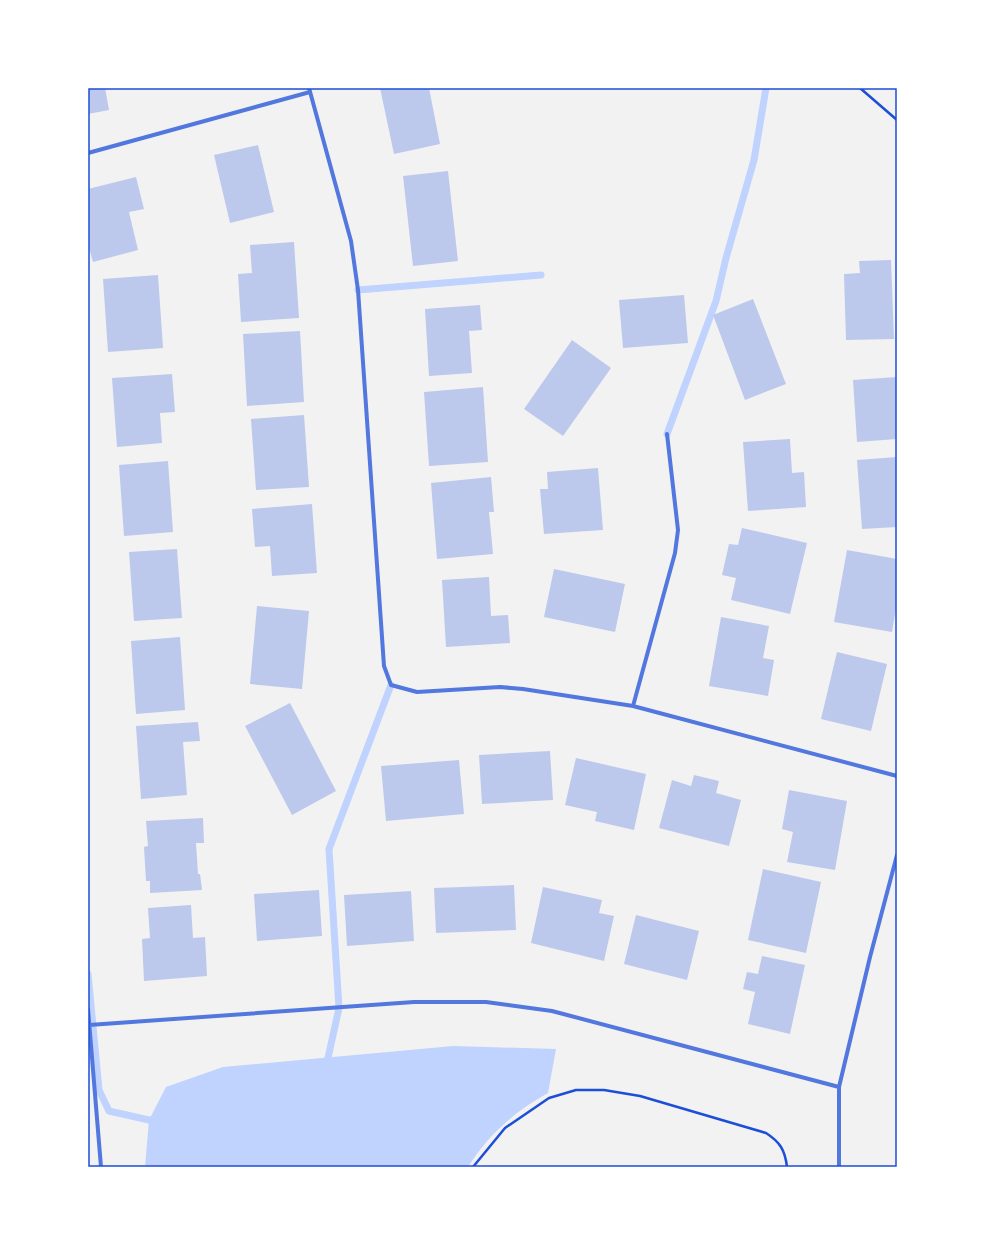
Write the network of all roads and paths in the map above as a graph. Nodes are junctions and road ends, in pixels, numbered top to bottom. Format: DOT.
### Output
graph roads {
  1 [pos="860,88"];
  2 [pos="310,90"];
  3 [pos="897,120"];
  4 [pos="88,154"];
  5 [pos="667,434"];
  6 [pos="633,706"];
  7 [pos="897,776"];
  8 [pos="897,855"];
  9 [pos="88,1009"];
  10 [pos="89,1025"];
  11 [pos="839,1087"];
  12 [pos="101,1167"];
  13 [pos="473,1167"];
  14 [pos="787,1167"];
  15 [pos="839,1167"];
  1 -- 3 [label="path"];
  2 -- 4 [label="street"];
  2 -- 6 [label="street"];
  5 -- 6 [label="street"];
  6 -- 7 [label="street"];
  8 -- 11 [label="street"];
  9 -- 10 [label="street"];
  10 -- 11 [label="street"];
  10 -- 12 [label="street"];
  11 -- 15 [label="street"];
  13 -- 14 [label="path"];
}
